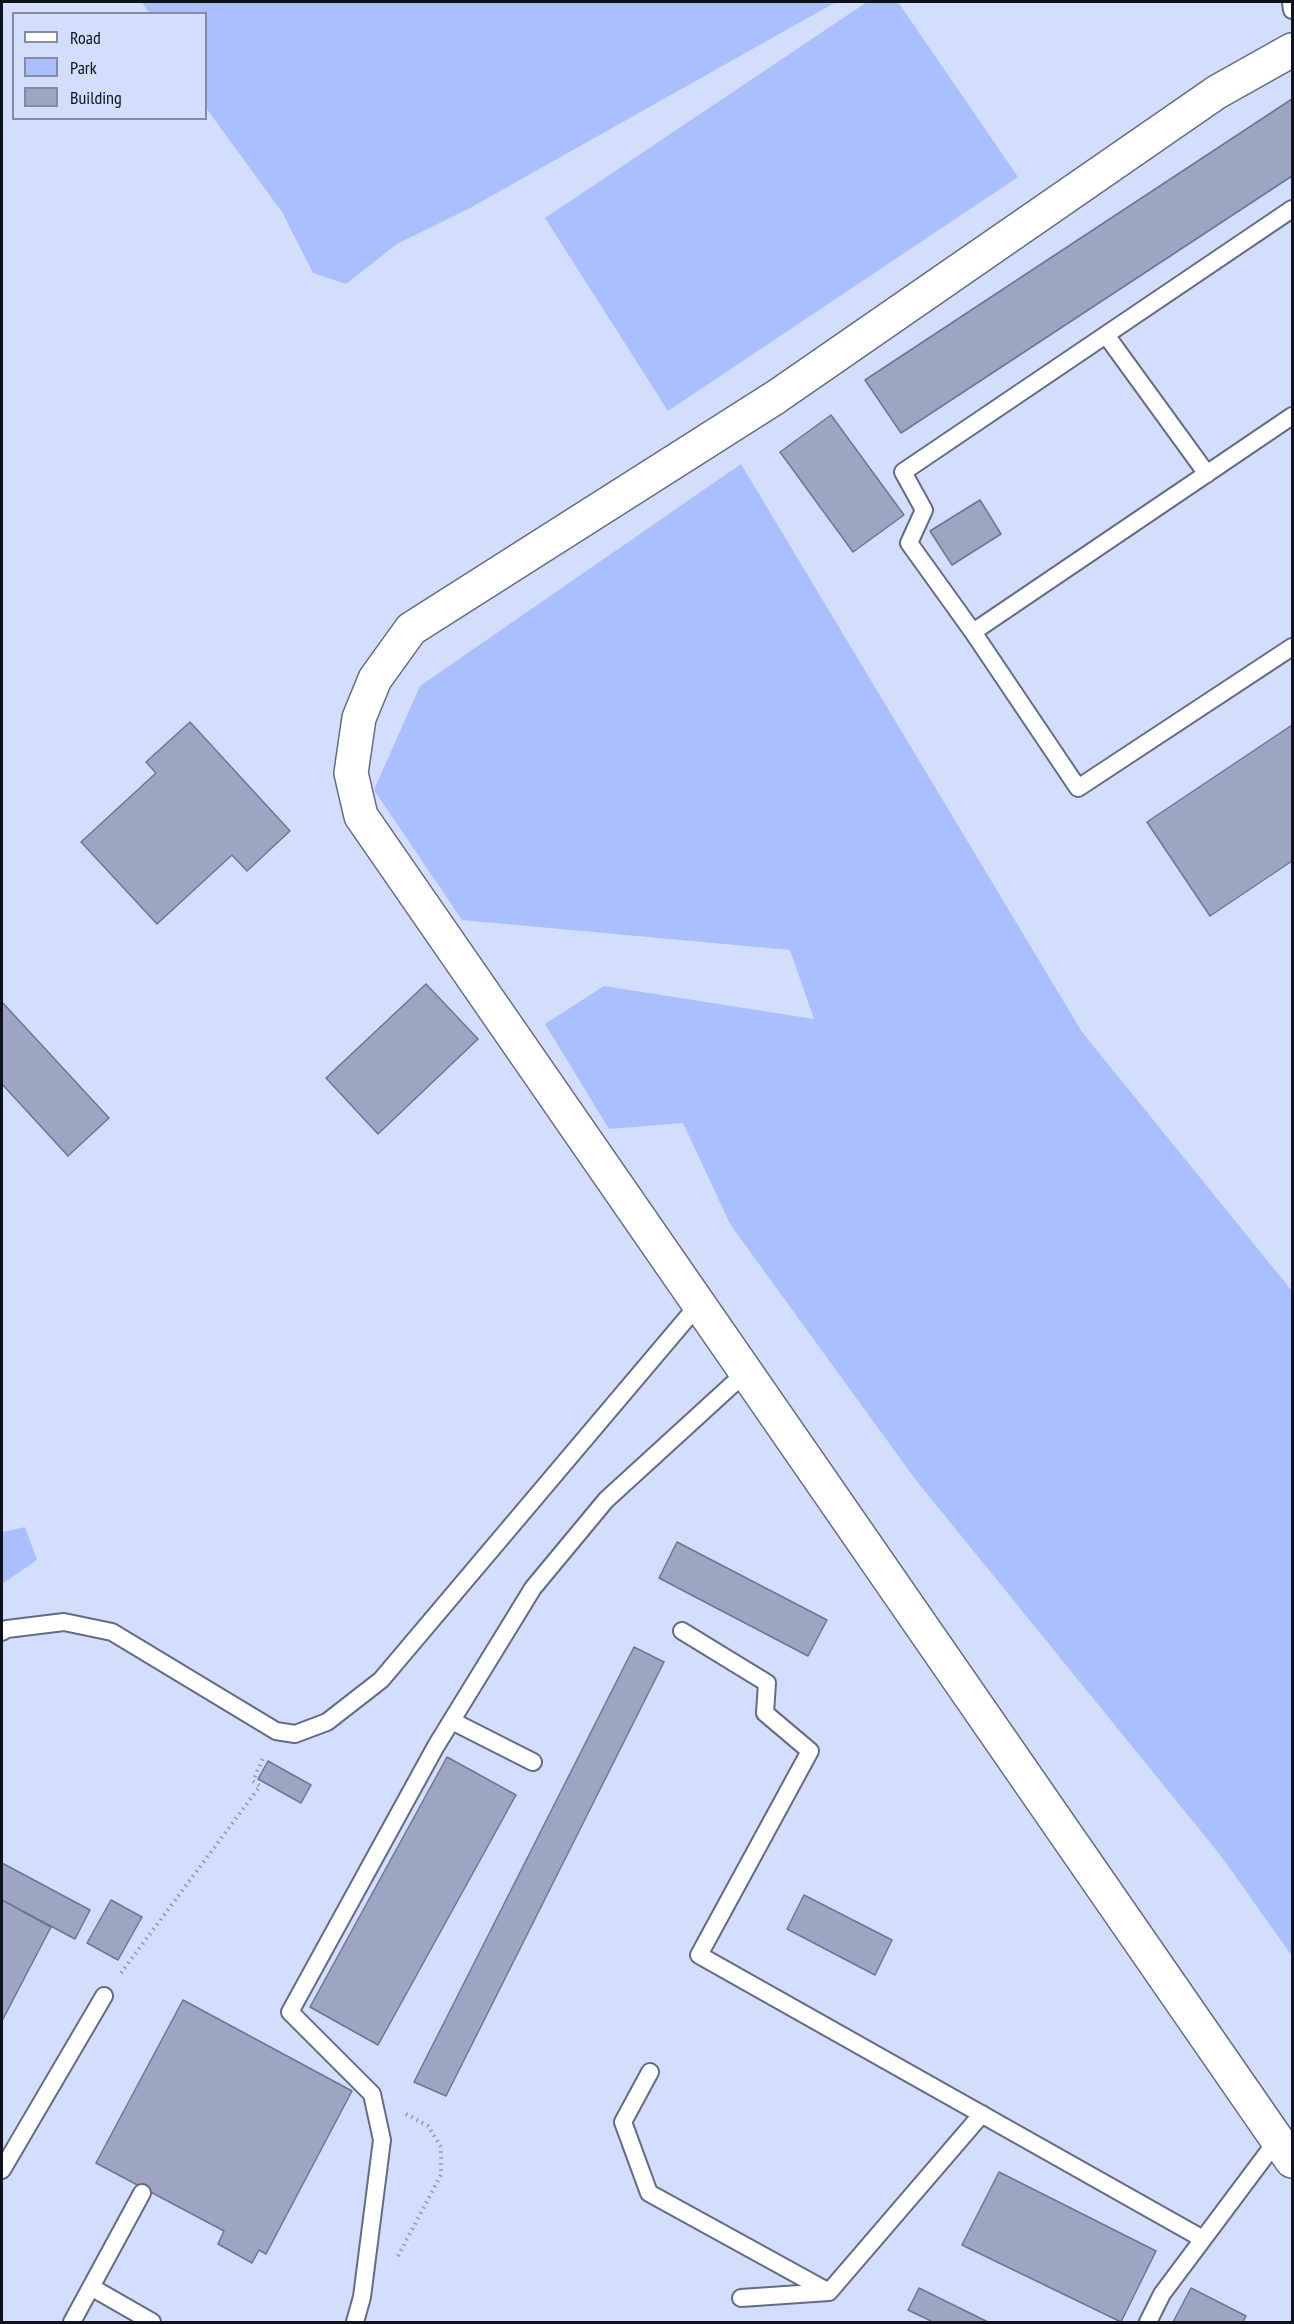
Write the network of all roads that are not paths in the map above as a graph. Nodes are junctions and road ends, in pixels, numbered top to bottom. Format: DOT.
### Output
graph roads {
  1 [pos="1291,2"];
  2 [pos="1293,10"];
  3 [pos="1293,50"];
  4 [pos="1293,209"];
  5 [pos="1106,335"];
  6 [pos="1293,416"];
  7 [pos="1207,474"];
  8 [pos="973,633"];
  9 [pos="1293,647"];
  10 [pos="698,1305"];
  11 [pos="745,1373"];
  12 [pos="682,1631"];
  13 [pos="2,1632"];
  14 [pos="452,1721"];
  15 [pos="533,1762"];
  16 [pos="104,1996"];
  17 [pos="650,2072"];
  18 [pos="982,2114"];
  19 [pos="1285,2150"];
  20 [pos="2,2170"];
  21 [pos="142,2193"];
  22 [pos="1203,2239"];
  23 [pos="91,2287"];
  24 [pos="829,2292"];
  25 [pos="741,2298"];
  26 [pos="72,2322"];
  27 [pos="152,2322"];
  28 [pos="355,2322"];
  29 [pos="1148,2322"];
  1 -- 2 [label="lane"];
  3 -- 10 [label="street"];
  4 -- 5 [label="lane"];
  5 -- 7 [label="lane"];
  5 -- 8 [label="lane"];
  6 -- 7 [label="lane"];
  7 -- 8 [label="lane"];
  8 -- 9 [label="lane"];
  10 -- 11 [label="street"];
  10 -- 13 [label="lane"];
  11 -- 14 [label="lane"];
  11 -- 19 [label="street"];
  12 -- 18 [label="lane"];
  14 -- 15 [label="lane"];
  14 -- 28 [label="lane"];
  16 -- 20 [label="lane"];
  17 -- 24 [label="lane"];
  18 -- 22 [label="lane"];
  18 -- 24 [label="lane"];
  19 -- 22 [label="lane"];
  21 -- 23 [label="lane"];
  22 -- 29 [label="lane"];
  23 -- 26 [label="lane"];
  23 -- 27 [label="lane"];
  24 -- 25 [label="lane"];
}
